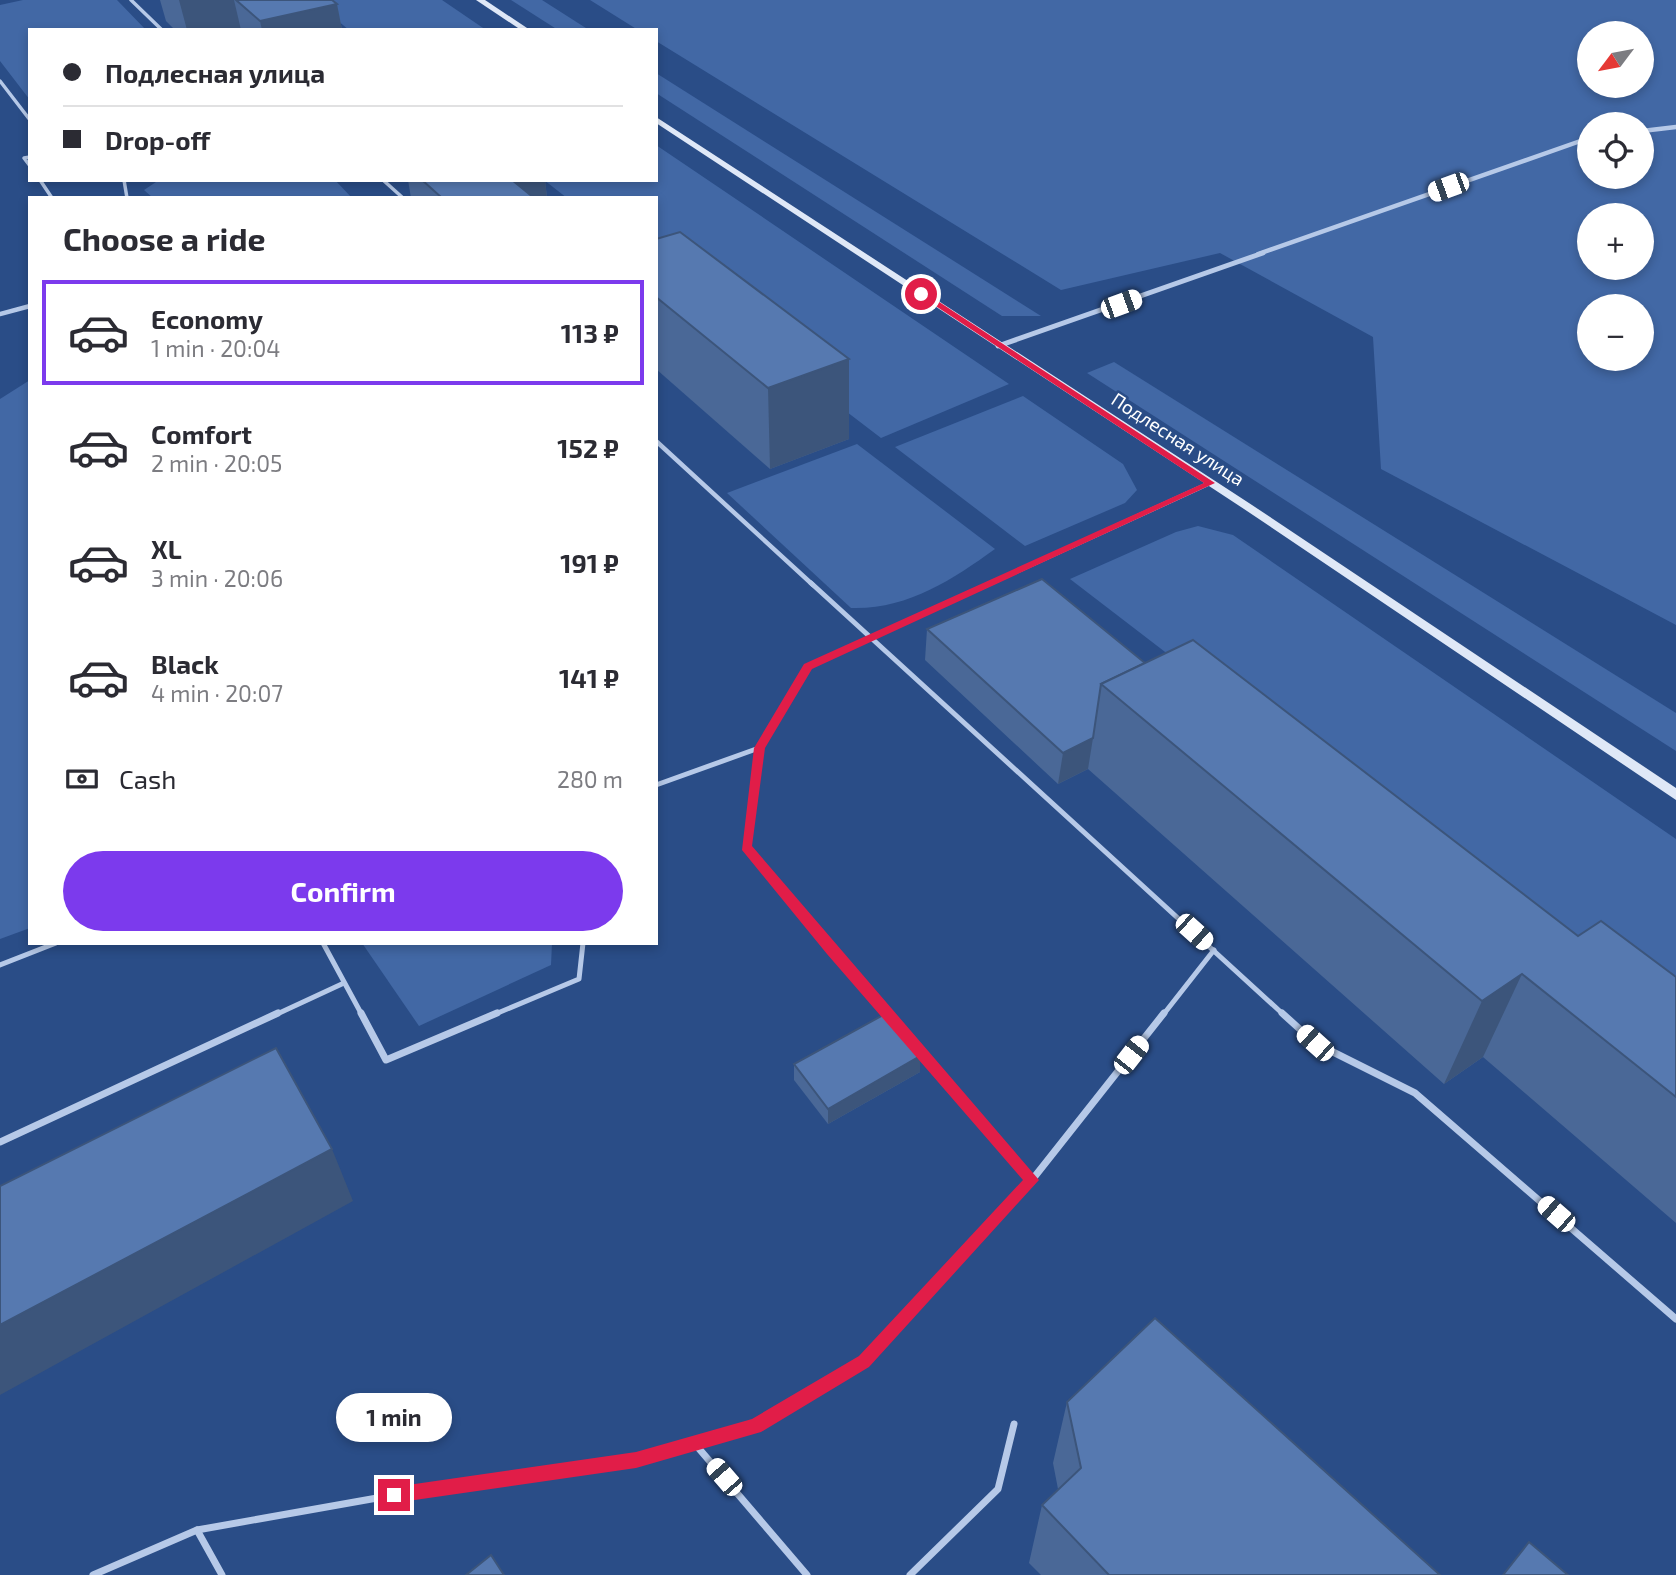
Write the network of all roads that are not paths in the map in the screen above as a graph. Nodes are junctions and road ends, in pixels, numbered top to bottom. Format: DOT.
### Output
graph roads {
  1 [pos="131,0"];
  2 [pos="480,0"];
  3 [pos="160,28"];
  4 [pos="523,28"];
  5 [pos="0,81"];
  6 [pos="28,117"];
  7 [pos="658,120"];
  8 [pos="1676,127"];
  9 [pos="1654,130"];
  10 [pos="1577,142"];
  11 [pos="385,182"];
  12 [pos="400,196"];
  13 [pos="28,307"];
  14 [pos="0,314"];
  15 [pos="998,346"];
  16 [pos="658,443"];
  17 [pos="1210,483"];
  18 [pos="872,636"];
  19 [pos="759,748"];
  20 [pos="658,784"];
  21 [pos="1676,795"];
  22 [pos="51,945"];
  23 [pos="324,945"];
  24 [pos="583,945"];
  25 [pos="1214,950"];
  26 [pos="0,965"];
  27 [pos="344,983"];
  28 [pos="0,1142"];
  29 [pos="1032,1180"];
  30 [pos="1676,1319"];
  31 [pos="1014,1424"];
  32 [pos="695,1444"];
  33 [pos="197,1530"];
  34 [pos="93,1575"];
  35 [pos="222,1575"];
  36 [pos="807,1575"];
  37 [pos="910,1575"];
  1 -- 3 [label="lane"];
  2 -- 4 [label="main road"];
  5 -- 6 [label="lane"];
  7 -- 15 [label="main road, Подлесная улица"];
  8 -- 9 [label="street"];
  10 -- 15 [label="street"];
  11 -- 12 [label="lane"];
  13 -- 14 [label="lane"];
  15 -- 17 [label="main road, Подлесная улица"];
  16 -- 18 [label="lane"];
  17 -- 18 [label="lane"];
  17 -- 21 [label="main road, Подлесная улица"];
  18 -- 19 [label="lane"];
  18 -- 25 [label="lane"];
  19 -- 20 [label="lane"];
  19 -- 29 [label="lane"];
  22 -- 26 [label="lane"];
  23 -- 27 [label="lane"];
  24 -- 27 [label="lane"];
  25 -- 29 [label="lane"];
  25 -- 30 [label="lane"];
  27 -- 28 [label="lane"];
  29 -- 32 [label="lane"];
  31 -- 37 [label="lane"];
  32 -- 33 [label="lane"];
  32 -- 36 [label="lane"];
  33 -- 34 [label="lane"];
  33 -- 35 [label="lane"];
}
